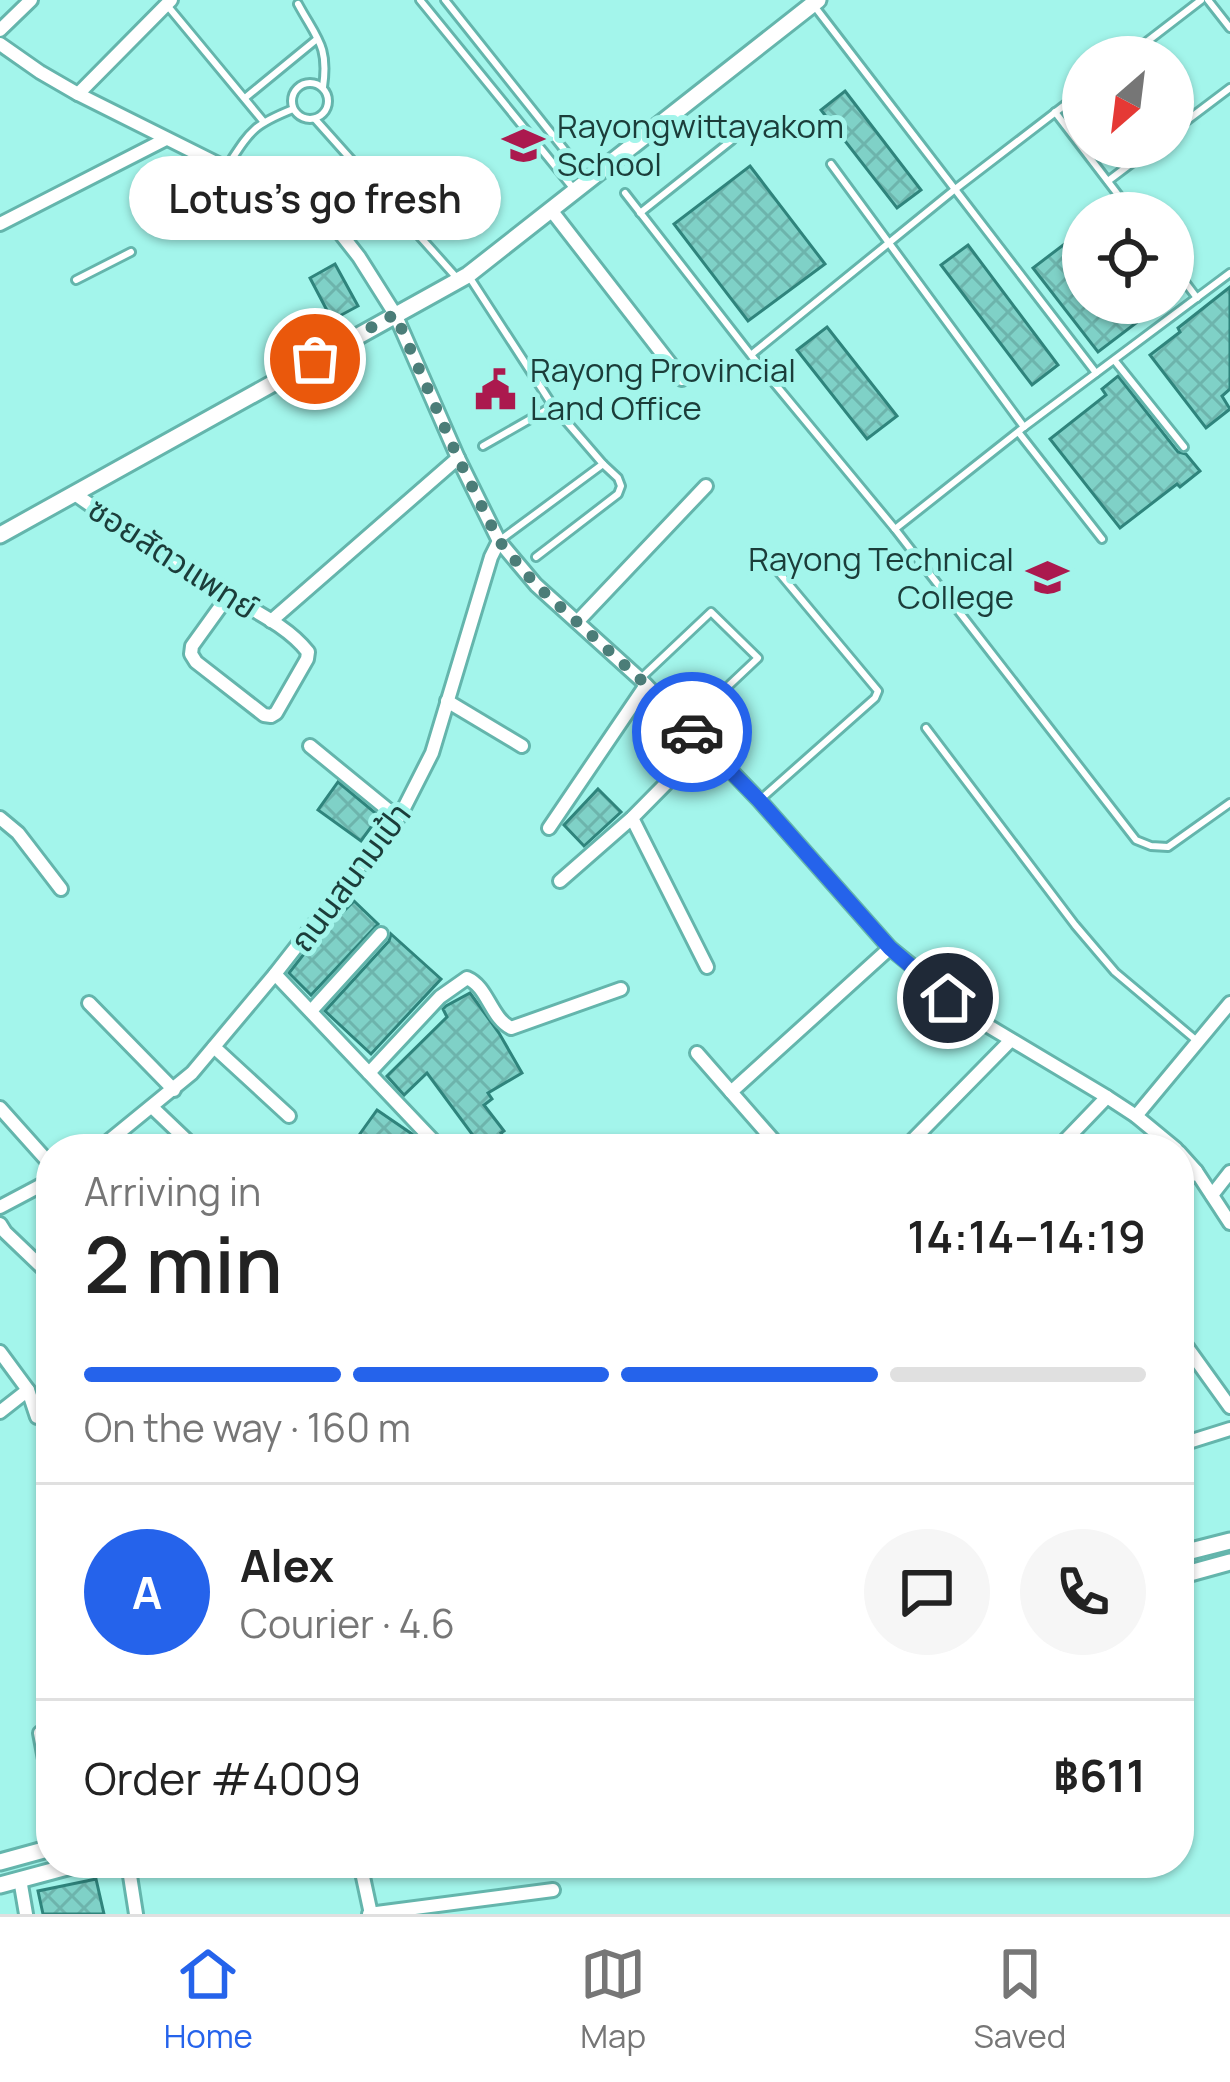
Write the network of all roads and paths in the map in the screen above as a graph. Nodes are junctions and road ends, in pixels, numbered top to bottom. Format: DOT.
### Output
graph roads {
  1 [pos="31,0"];
  2 [pos="420,0"];
  3 [pos="445,0"];
  4 [pos="1204,0"];
  5 [pos="167,1"];
  6 [pos="816,2"];
  7 [pos="298,4"];
  8 [pos="1230,28"];
  9 [pos="0,30"];
  10 [pos="1155,36"];
  11 [pos="317,39"];
  12 [pos="0,44"];
  13 [pos="323,87"];
  14 [pos="1230,88"];
  15 [pos="78,94"];
  16 [pos="245,98"];
  17 [pos="1062,107"];
  18 [pos="293,109"];
  19 [pos="1055,112"];
  20 [pos="1194,115"];
  21 [pos="316,119"];
  22 [pos="263,121"];
  23 [pos="166,139"];
  24 [pos="732,140"];
  25 [pos="831,164"];
  26 [pos="226,168"];
  27 [pos="1125,168"];
  28 [pos="1108,181"];
  29 [pos="582,185"];
  30 [pos="954,190"];
  31 [pos="1116,192"];
  32 [pos="625,193"];
  33 [pos="551,210"];
  34 [pos="640,213"];
  35 [pos="0,224"];
  36 [pos="889,243"];
  37 [pos="131,252"];
  38 [pos="1230,272"];
  39 [pos="463,277"];
  40 [pos="76,280"];
  41 [pos="1194,294"];
  42 [pos="1197,298"];
  43 [pos="395,314"];
  44 [pos="751,355"];
  45 [pos="1114,360"];
  46 [pos="1096,373"];
  47 [pos="682,379"];
  48 [pos="553,406"];
  49 [pos="1021,429"];
  50 [pos="483,446"];
  51 [pos="1184,447"];
  52 [pos="458,458"];
  53 [pos="603,464"];
  54 [pos="706,486"];
  55 [pos="75,494"];
  56 [pos="895,529"];
  57 [pos="0,535"];
  58 [pos="1102,539"];
  59 [pos="499,541"];
  60 [pos="536,557"];
  61 [pos="771,563"];
  62 [pos="228,596"];
  63 [pos="271,621"];
  64 [pos="577,622"];
  65 [pos="643,682"];
  66 [pos="447,701"];
  67 [pos="686,725"];
  68 [pos="926,728"];
  69 [pos="705,744"];
  70 [pos="310,746"];
  71 [pos="522,746"];
  72 [pos="759,800"];
  73 [pos="1230,803"];
  74 [pos="0,818"];
  75 [pos="398,818"];
  76 [pos="632,818"];
  77 [pos="549,828"];
  78 [pos="560,880"];
  79 [pos="61,889"];
  80 [pos="381,934"];
  81 [pos="890,948"];
  82 [pos="707,967"];
  83 [pos="275,974"];
  84 [pos="621,989"];
  85 [pos="89,1003"];
  86 [pos="1230,1003"];
  87 [pos="311,1011"];
  88 [pos="1011,1040"];
  89 [pos="1197,1041"];
  90 [pos="214,1047"];
  91 [pos="697,1053"];
  92 [pos="369,1073"];
  93 [pos="174,1090"];
  94 [pos="731,1092"];
  95 [pos="1107,1097"];
  96 [pos="152,1107"];
  97 [pos="0,1108"];
  98 [pos="1136,1116"];
  99 [pos="290,1117"];
  100 [pos="118,1134"];
  101 [pos="180,1134"];
  102 [pos="427,1134"];
  103 [pos="768,1134"];
  104 [pos="919,1134"];
  105 [pos="1071,1134"];
  106 [pos="1158,1134"];
  107 [pos="36,1148"];
  108 [pos="1194,1169"];
  109 [pos="1196,1171"];
  110 [pos="1230,1172"];
  111 [pos="36,1188"];
  112 [pos="1212,1195"];
  113 [pos="0,1207"];
  114 [pos="1230,1223"];
  115 [pos="0,1224"];
  116 [pos="36,1261"];
  117 [pos="0,1352"];
  118 [pos="1194,1357"];
  119 [pos="28,1390"];
  120 [pos="1230,1407"];
  121 [pos="0,1412"];
  122 [pos="36,1414"];
  123 [pos="1230,1429"];
  124 [pos="1194,1440"];
  125 [pos="1230,1541"];
  126 [pos="1194,1550"];
  127 [pos="1230,1562"];
  128 [pos="1194,1572"];
  129 [pos="36,1852"];
  130 [pos="0,1862"];
  131 [pos="36,1875"];
  132 [pos="130,1878"];
  133 [pos="363,1878"];
  134 [pos="20,1879"];
  135 [pos="0,1885"];
  136 [pos="553,1890"];
  137 [pos="26,1914"];
  138 [pos="136,1914"];
  139 [pos="370,1914"];
  1 -- 9 [label="street"];
  2 -- 29 [label="lane"];
  3 -- 29 [label="lane"];
  4 -- 8 [label="lane"];
  4 -- 10 [label="lane"];
  5 -- 15 [label="street"];
  5 -- 16 [label="lane"];
  6 -- 29 [label="street"];
  6 -- 30 [label="lane"];
  7 -- 11 [label="lane"];
  11 -- 13 [label="lane"];
  11 -- 16 [label="lane"];
  12 -- 15 [label="street"];
  13 -- 18 [label="lane"];
  13 -- 21 [label="lane"];
  14 -- 20 [label="lane"];
  15 -- 23 [label="street"];
  16 -- 22 [label="lane"];
  17 -- 19 [label="lane"];
  18 -- 21 [label="lane"];
  18 -- 22 [label="lane"];
  19 -- 28 [label="lane"];
  19 -- 30 [label="lane"];
  21 -- 39 [label="lane"];
  22 -- 26 [label="lane"];
  23 -- 26 [label="street"];
  23 -- 35 [label="street"];
  24 -- 34 [label="lane"];
  25 -- 36 [label="lane"];
  26 -- 43 [label="street"];
  27 -- 28 [label="lane"];
  28 -- 31 [label="lane"];
  29 -- 33 [label="street"];
  30 -- 36 [label="lane"];
  30 -- 46 [label="lane"];
  32 -- 34 [label="lane"];
  33 -- 39 [label="street"];
  33 -- 47 [label="street"];
  34 -- 44 [label="lane"];
  36 -- 44 [label="lane"];
  36 -- 49 [label="lane"];
  37 -- 40 [label="lane"];
  38 -- 42 [label="lane"];
  39 -- 43 [label="street"];
  39 -- 48 [label="lane"];
  41 -- 42 [label="lane"];
  42 -- 45 [label="lane"];
  43 -- 52 [label="street"];
  43 -- 55 [label="street"];
  44 -- 56 [label="lane"];
  45 -- 46 [label="lane"];
  45 -- 51 [label="lane"];
  46 -- 49 [label="lane"];
  48 -- 50 [label="lane"];
  48 -- 53 [label="lane"];
  49 -- 56 [label="lane"];
  49 -- 58 [label="lane"];
  52 -- 59 [label="street"];
  52 -- 63 [label="street, ซอยสัตวแพทย์"];
  53 -- 59 [label="lane"];
  53 -- 60 [label="lane"];
  54 -- 64 [label="street"];
  55 -- 57 [label="street"];
  55 -- 62 [label="street, ซอยสัตวแพทย์"];
  56 -- 73 [label="lane"];
  59 -- 64 [label="street"];
  59 -- 66 [label="street, ถนนสนามเป้า"];
  61 -- 72 [label="lane"];
  62 -- 63 [label="street, ซอยสัตวแพทย์"];
  62 -- 63 [label="street, ซอยสัตวแพทย์"];
  64 -- 65 [label="street"];
  65 -- 67 [label="street"];
  65 -- 67 [label="lane"];
  65 -- 77 [label="street"];
  66 -- 71 [label="street"];
  66 -- 75 [label="street, ถนนสนามเป้า"];
  67 -- 69 [label="street"];
  68 -- 89 [label="lane"];
  69 -- 72 [label="street"];
  69 -- 76 [label="street"];
  70 -- 75 [label="street"];
  72 -- 81 [label="street"];
  74 -- 79 [label="street"];
  75 -- 83 [label="street, ถนนสนามเป้า"];
  76 -- 78 [label="street"];
  76 -- 82 [label="street"];
  80 -- 87 [label="street"];
  81 -- 88 [label="street"];
  81 -- 94 [label="street"];
  83 -- 87 [label="street"];
  83 -- 90 [label="street, ถนนสนามเป้า"];
  84 -- 92 [label="street"];
  85 -- 93 [label="street"];
  86 -- 89 [label="street"];
  87 -- 92 [label="street"];
  88 -- 95 [label="street"];
  88 -- 104 [label="street"];
  89 -- 98 [label="street"];
  90 -- 93 [label="street, ถนนสนามเป้า"];
  90 -- 99 [label="street"];
  91 -- 94 [label="street"];
  92 -- 102 [label="street"];
  93 -- 96 [label="street, ถนนสนามเป้า"];
  94 -- 103 [label="street"];
  95 -- 98 [label="street"];
  95 -- 105 [label="street"];
  96 -- 100 [label="street, ถนนสนามเป้า"];
  96 -- 101 [label="street"];
  97 -- 107 [label="street"];
  98 -- 106 [label="street"];
  108 -- 109 [label="street"];
  109 -- 112 [label="street"];
  110 -- 112 [label="street"];
  111 -- 113 [label="street"];
  112 -- 114 [label="street"];
  115 -- 116 [label="street"];
  117 -- 119 [label="street"];
  118 -- 120 [label="street"];
  119 -- 121 [label="street"];
  119 -- 122 [label="street"];
  123 -- 124 [label="street"];
  125 -- 126 [label="street"];
  127 -- 128 [label="street"];
  129 -- 130 [label="street"];
  131 -- 134 [label="street"];
  132 -- 138 [label="street"];
  133 -- 139 [label="street"];
  134 -- 135 [label="street"];
  134 -- 137 [label="street"];
  136 -- 139 [label="street"];
}
